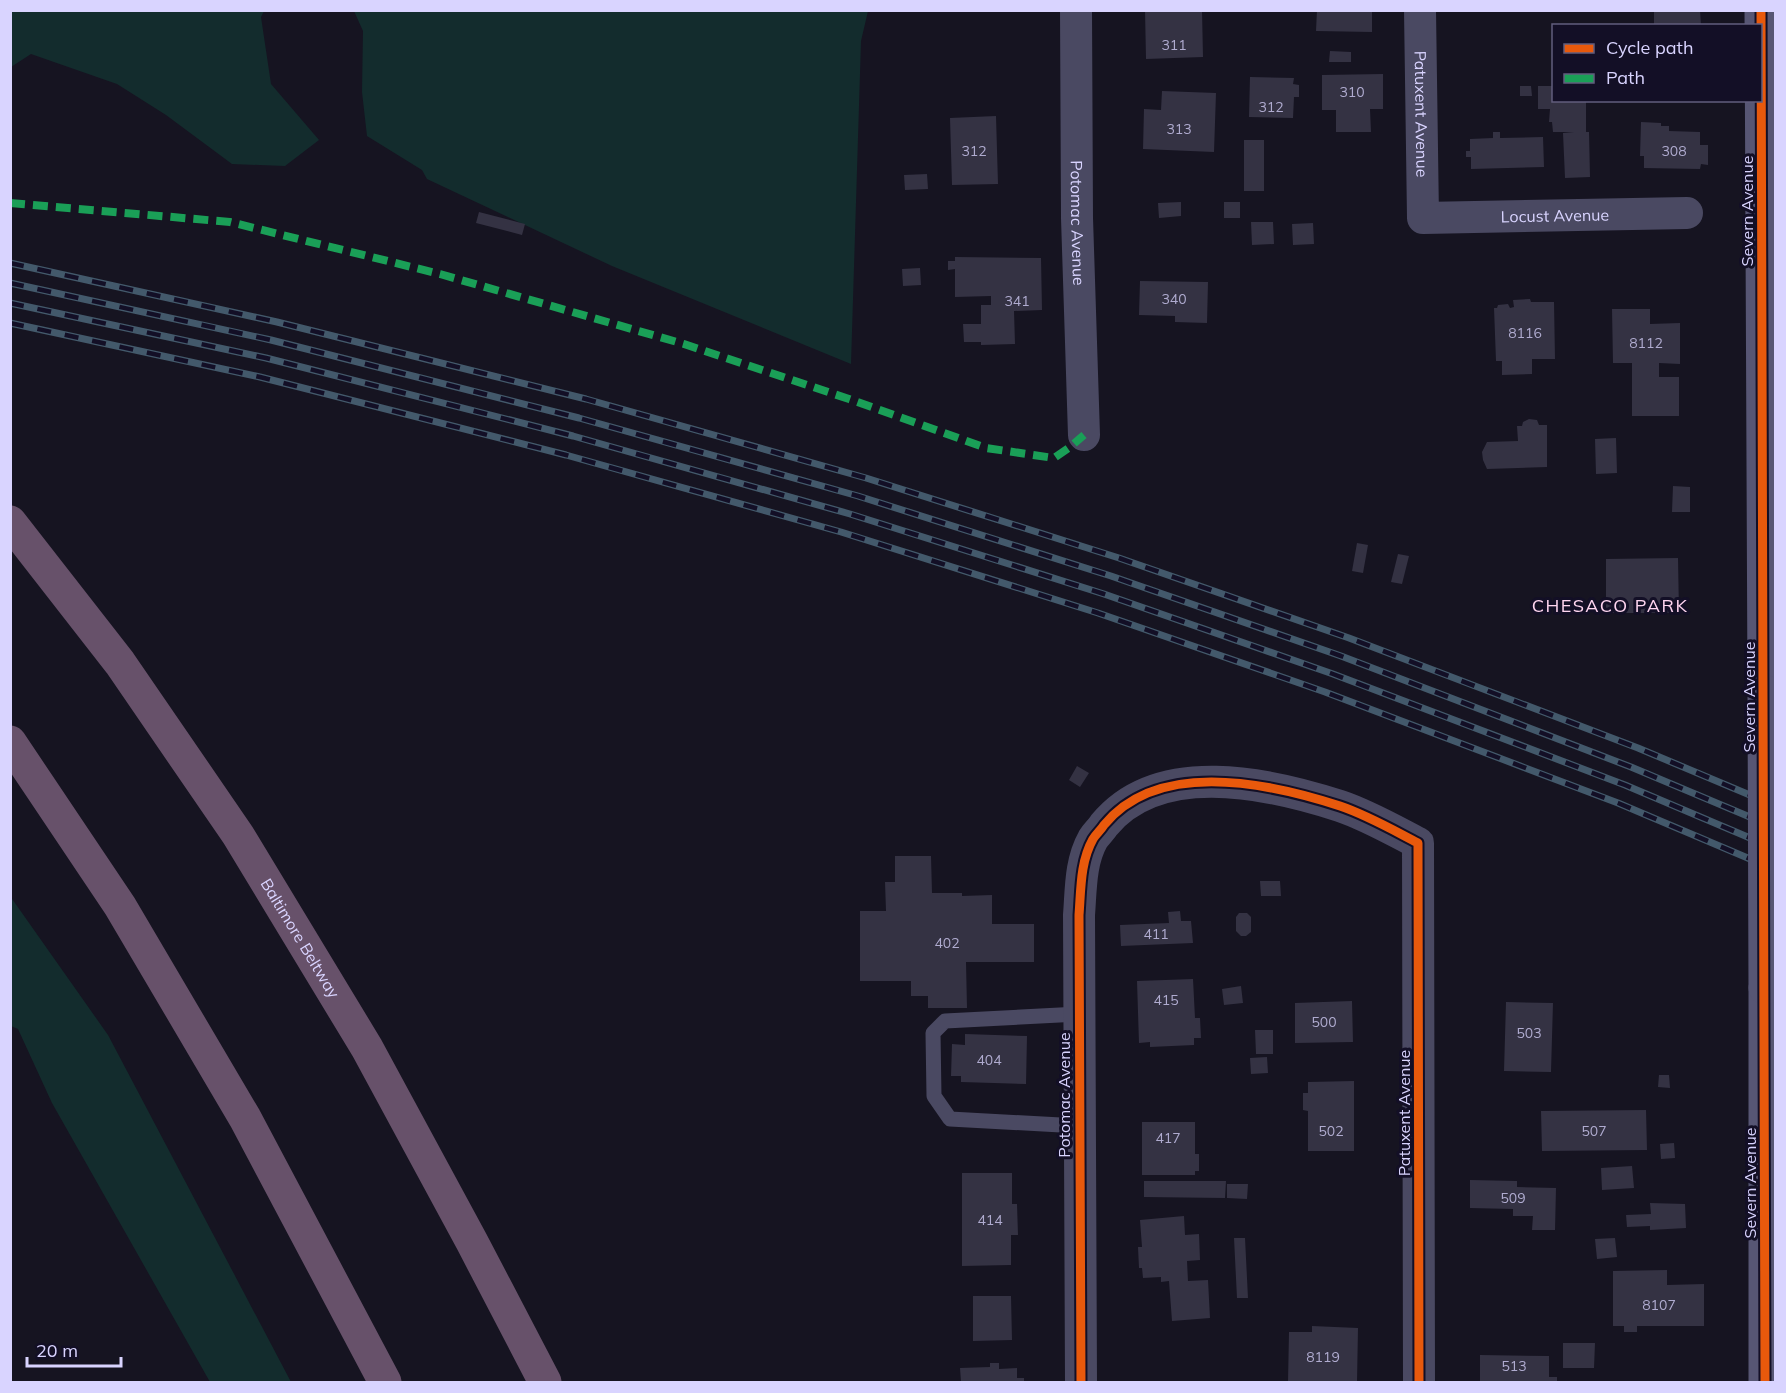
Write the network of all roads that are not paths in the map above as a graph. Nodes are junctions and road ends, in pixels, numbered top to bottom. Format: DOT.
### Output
graph roads {
  1 [pos="1076,10"];
  2 [pos="1420,10"];
  3 [pos="1761,102"];
  4 [pos="1687,213"];
  5 [pos="1423,218"];
  6 [pos="1084,435"];
  7 [pos="16,528"];
  8 [pos="10,742"];
  9 [pos="1418,843"];
  10 [pos="1079,1014"];
  11 [pos="1079,1126"];
  12 [pos="385,1383"];
  13 [pos="545,1383"];
  14 [pos="1081,1383"];
  15 [pos="1419,1383"];
  16 [pos="1766,1383"];
  1 -- 6 [label="street, Potomac Avenue"];
  2 -- 5 [label="street, Patuxent Avenue"];
  3 -- 16 [label="street, Severn Avenue, bridge"];
  4 -- 5 [label="street, Locust Avenue"];
  7 -- 13 [label="highway, Baltimore Beltway"];
  8 -- 12 [label="highway"];
  9 -- 10 [label="street, Potomac Avenue"];
  9 -- 15 [label="street, Patuxent Avenue"];
  10 -- 11 [label="street, Potomac Avenue"];
  10 -- 11 [label="lane"];
  11 -- 14 [label="street, Potomac Avenue"];
}
